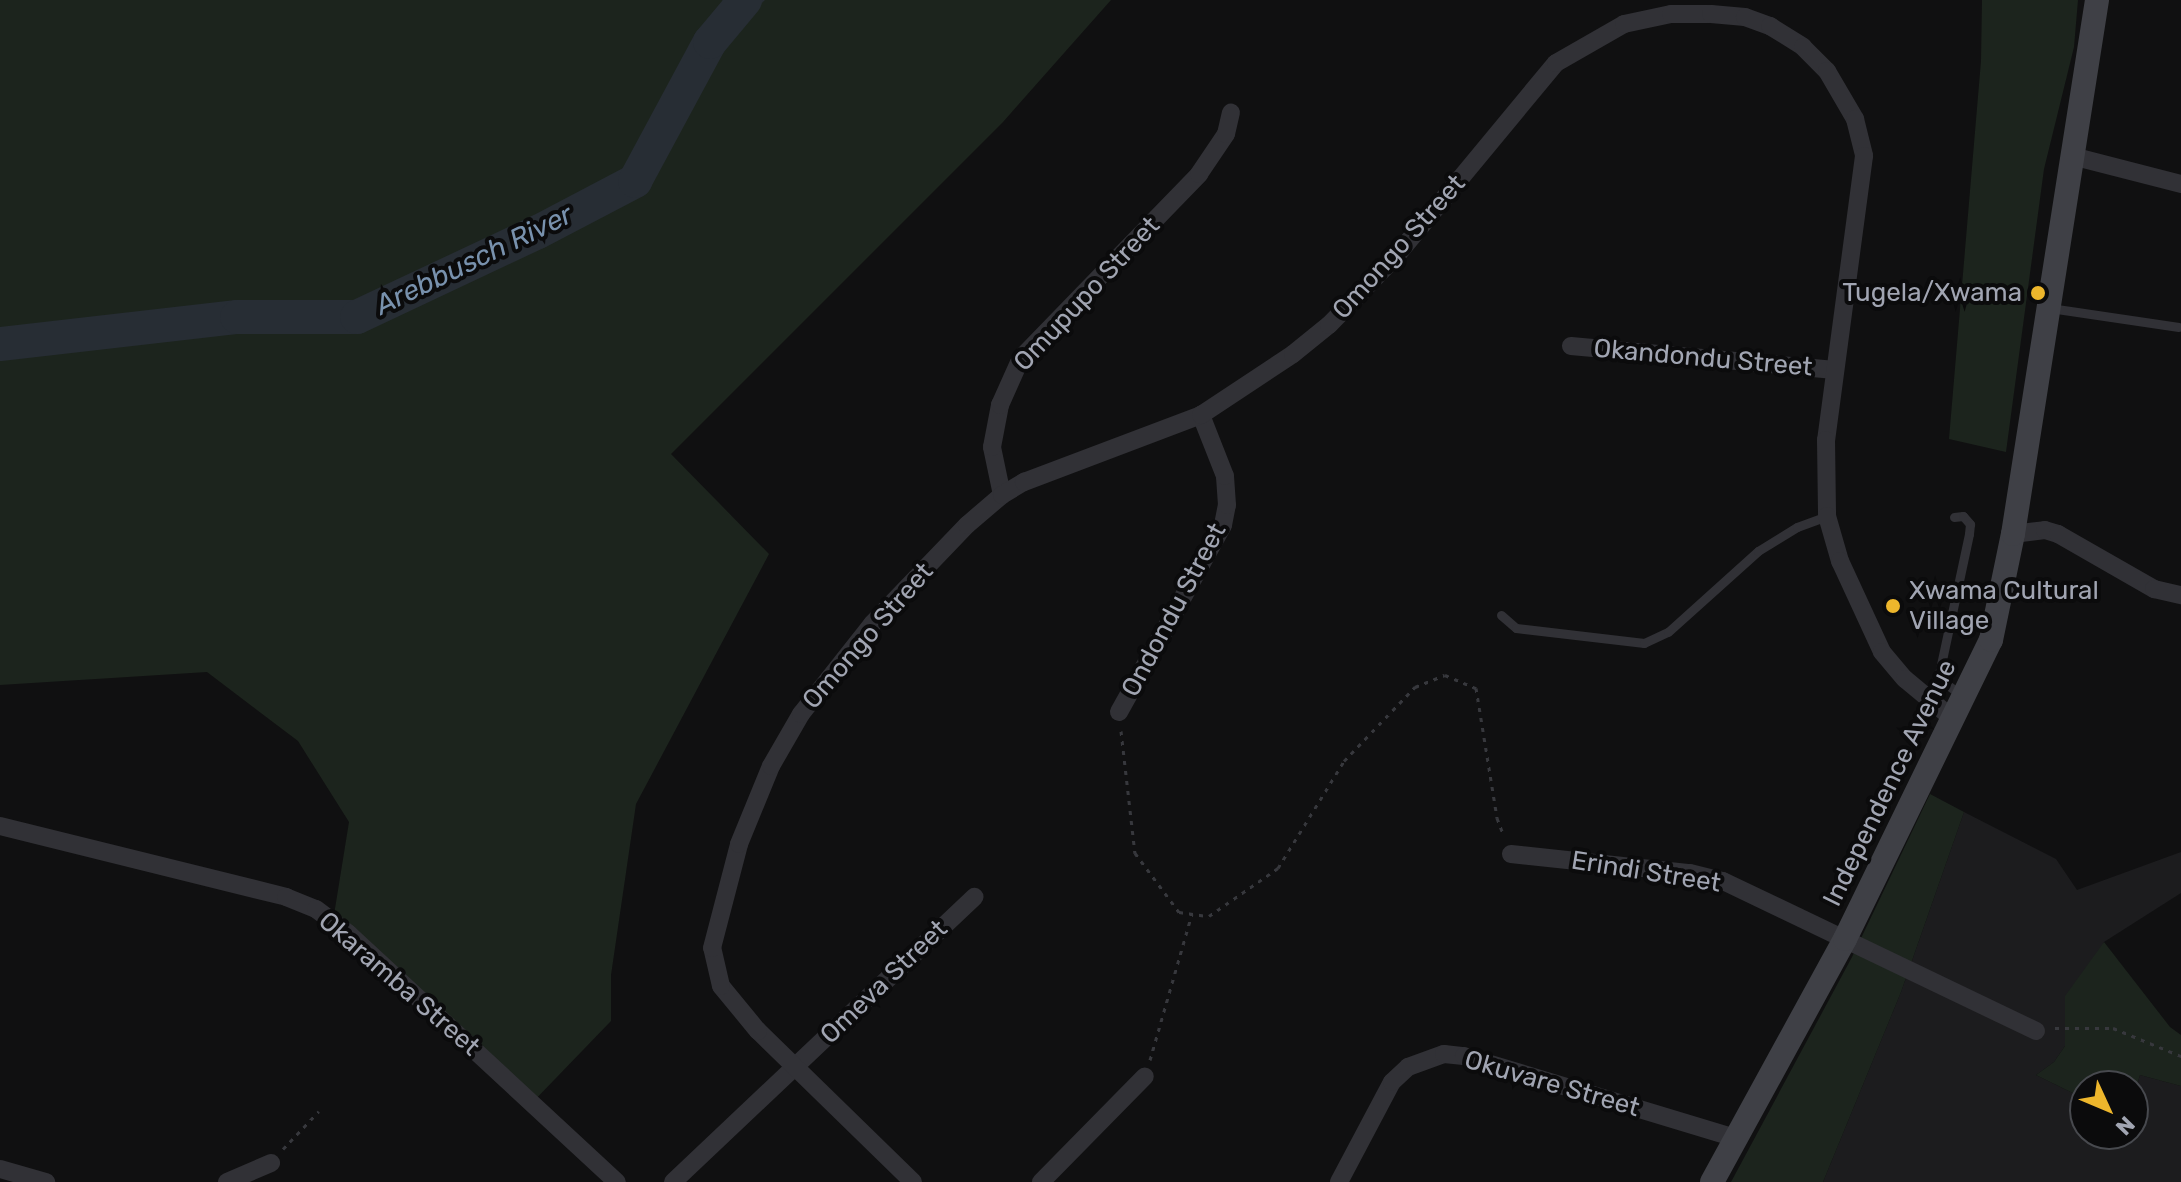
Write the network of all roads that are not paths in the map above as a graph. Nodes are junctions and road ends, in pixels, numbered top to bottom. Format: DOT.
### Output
graph roads {
  1 [pos="2097,0"];
  2 [pos="1231,113"];
  3 [pos="2072,156"];
  4 [pos="2181,184"];
  5 [pos="2050,308"];
  6 [pos="2179,327"];
  7 [pos="1571,346"];
  8 [pos="1835,370"];
  9 [pos="1201,415"];
  10 [pos="1002,495"];
  11 [pos="1827,516"];
  12 [pos="1954,517"];
  13 [pos="2013,534"];
  14 [pos="2181,595"];
  15 [pos="1501,615"];
  16 [pos="1958,708"];
  17 [pos="1119,712"];
  18 [pos="0,826"];
  19 [pos="1511,854"];
  20 [pos="974,897"];
  21 [pos="1845,939"];
  22 [pos="2036,1031"];
  23 [pos="794,1067"];
  24 [pos="1145,1076"];
  25 [pos="1735,1138"];
  26 [pos="271,1163"];
  27 [pos="0,1169"];
  28 [pos="909,1180"];
  29 [pos="46,1182"];
  30 [pos="227,1182"];
  31 [pos="617,1182"];
  32 [pos="673,1182"];
  33 [pos="1041,1182"];
  34 [pos="1339,1182"];
  35 [pos="1712,1182"];
  1 -- 3 [label="main road, Independence Avenue"];
  2 -- 10 [label="street, Omupupo Street"];
  3 -- 4 [label="street"];
  3 -- 5 [label="main road, Independence Avenue"];
  5 -- 6 [label="lane"];
  5 -- 13 [label="main road, Independence Avenue"];
  7 -- 8 [label="street, Okandondu Street"];
  8 -- 9 [label="street, Omongo Street"];
  8 -- 11 [label="street, Omongo Street"];
  9 -- 10 [label="street, Omongo Street"];
  9 -- 17 [label="street, Ondondu Street"];
  10 -- 23 [label="street, Omongo Street"];
  11 -- 15 [label="lane"];
  11 -- 16 [label="street, Omongo Street"];
  12 -- 16 [label="lane"];
  13 -- 14 [label="street"];
  13 -- 16 [label="main road, Independence Avenue"];
  16 -- 21 [label="main road, Independence Avenue"];
  18 -- 31 [label="street, Okaramba Street"];
  19 -- 21 [label="street, Erindi Street"];
  20 -- 23 [label="street, Omeva Street"];
  21 -- 22 [label="street, Erindi Street"];
  21 -- 25 [label="main road, Independence Avenue"];
  23 -- 28 [label="street, Omongo Street"];
  23 -- 32 [label="street"];
  24 -- 33 [label="street"];
  25 -- 34 [label="street, Okuvare Street"];
  25 -- 35 [label="main road, Independence Avenue"];
  26 -- 30 [label="street"];
  27 -- 29 [label="street"];
}
